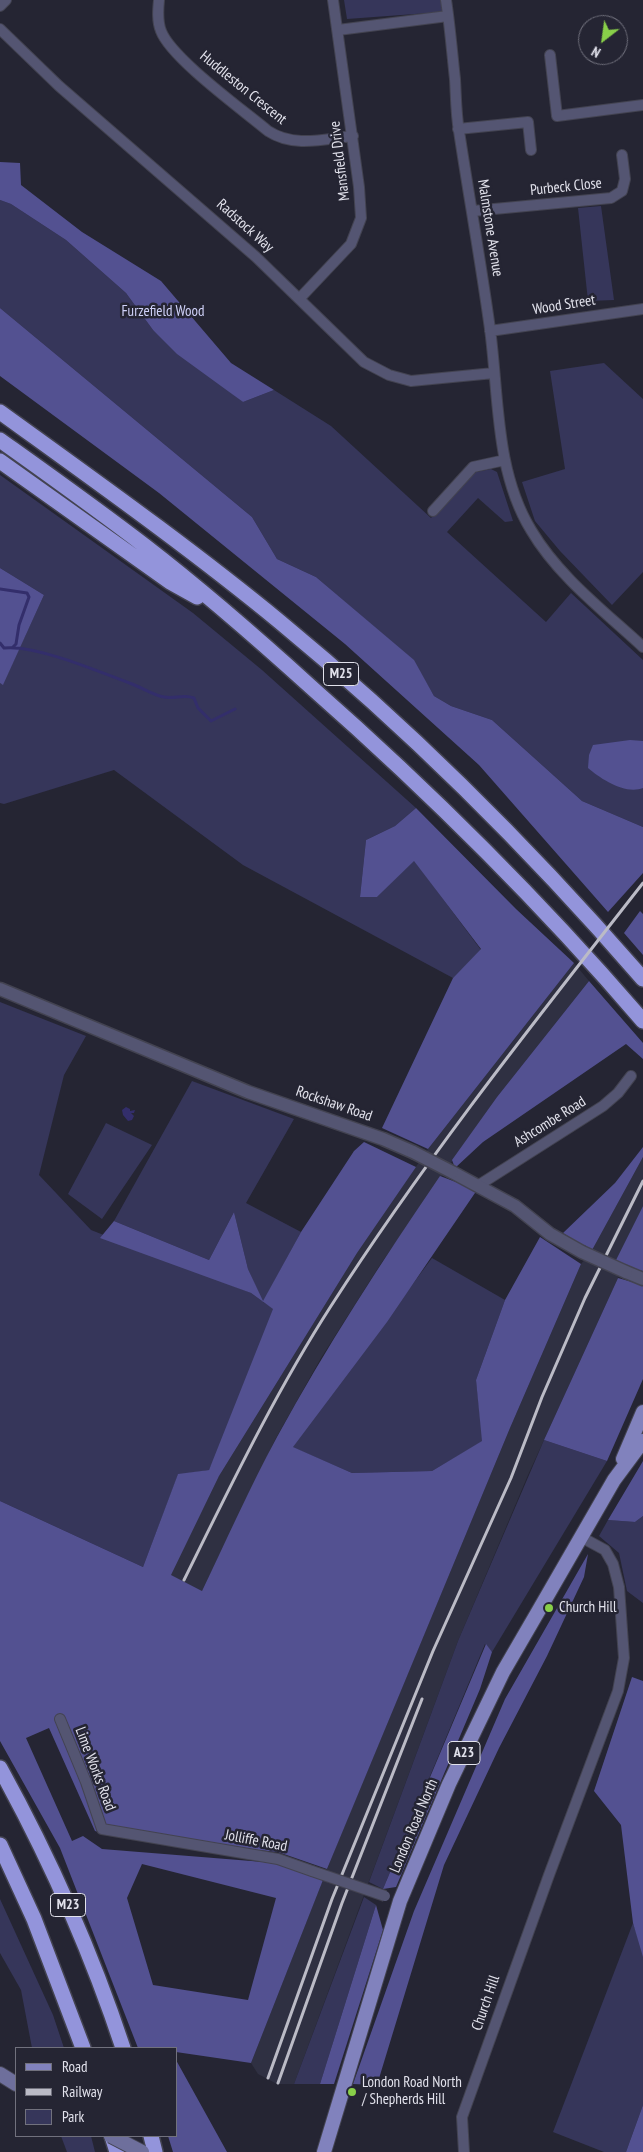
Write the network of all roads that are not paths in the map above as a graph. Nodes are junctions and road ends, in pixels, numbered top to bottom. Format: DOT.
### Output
graph roads {
  1 [pos="6,0"];
  2 [pos="159,0"];
  3 [pos="333,0"];
  4 [pos="446,0"];
  5 [pos="0,6"];
  6 [pos="448,16"];
  7 [pos="0,29"];
  8 [pos="338,30"];
  9 [pos="550,55"];
  10 [pos="643,105"];
  11 [pos="458,129"];
  12 [pos="353,136"];
  13 [pos="531,150"];
  14 [pos="622,155"];
  15 [pos="473,211"];
  16 [pos="300,298"];
  17 [pos="643,309"];
  18 [pos="490,331"];
  19 [pos="494,373"];
  20 [pos="0,412"];
  21 [pos="0,440"];
  22 [pos="505,460"];
  23 [pos="0,461"];
  24 [pos="433,511"];
  25 [pos="233,617"];
  26 [pos="643,647"];
  27 [pos="643,979"];
  28 [pos="0,989"];
  29 [pos="643,1021"];
  30 [pos="631,1076"];
  31 [pos="479,1185"];
  32 [pos="643,1279"];
  33 [pos="643,1412"];
  34 [pos="643,1440"];
  35 [pos="614,1480"];
  36 [pos="581,1537"];
  37 [pos="60,1719"];
  38 [pos="0,1768"];
  39 [pos="102,1829"];
  40 [pos="0,1845"];
  41 [pos="400,1901"];
  42 [pos="83,2047"];
  43 [pos="123,2047"];
  44 [pos="0,2074"];
  45 [pos="15,2083"];
  46 [pos="112,2137"];
  47 [pos="114,2137"];
  48 [pos="151,2137"];
  49 [pos="117,2152"];
  50 [pos="142,2152"];
  51 [pos="155,2152"];
  52 [pos="324,2152"];
  53 [pos="464,2152"];
  1 -- 5 [label="street"];
  2 -- 12 [label="street, Huddleston Crescent"];
  3 -- 8 [label="street, Mansfield Drive"];
  4 -- 6 [label="street, Malmstone Avenue"];
  6 -- 8 [label="street"];
  6 -- 11 [label="street, Malmstone Avenue"];
  7 -- 16 [label="street, Radstock Way"];
  8 -- 12 [label="street, Mansfield Drive"];
  9 -- 10 [label="street"];
  11 -- 13 [label="street"];
  11 -- 15 [label="street, Malmstone Avenue"];
  12 -- 16 [label="street, Mansfield Drive"];
  14 -- 15 [label="street, Purbeck Close"];
  15 -- 18 [label="street, Malmstone Avenue"];
  16 -- 19 [label="street, Radstock Way"];
  17 -- 18 [label="street, Wood Street"];
  18 -- 19 [label="street, Malmstone Avenue"];
  19 -- 22 [label="street, Malmstone Avenue"];
  20 -- 27 [label="highway, M25"];
  21 -- 25 [label="highway, M25"];
  22 -- 24 [label="street"];
  22 -- 26 [label="street, Malmstone Avenue"];
  23 -- 25 [label="highway"];
  25 -- 29 [label="highway, M25"];
  28 -- 31 [label="street, Rockshaw Road, bridge"];
  30 -- 31 [label="street, Ashcombe Road"];
  31 -- 32 [label="street, Rockshaw Road, bridge"];
  33 -- 35 [label="main road, London Road North / A23"];
  34 -- 35 [label="main road, London Road North / A23"];
  35 -- 36 [label="main road, London Road North / A23"];
  36 -- 41 [label="main road, London Road North / A23"];
  36 -- 53 [label="street, Church Hill"];
  37 -- 39 [label="street, Lime Works Road"];
  38 -- 43 [label="highway, M23"];
  39 -- 41 [label="street, Jolliffe Road, bridge"];
  40 -- 42 [label="highway, M23"];
  41 -- 52 [label="main road, London Road North / A23"];
  44 -- 45 [label="main road"];
  46 -- 49 [label="highway"];
  47 -- 50 [label="main road, bridge"];
  48 -- 51 [label="highway"];
}
